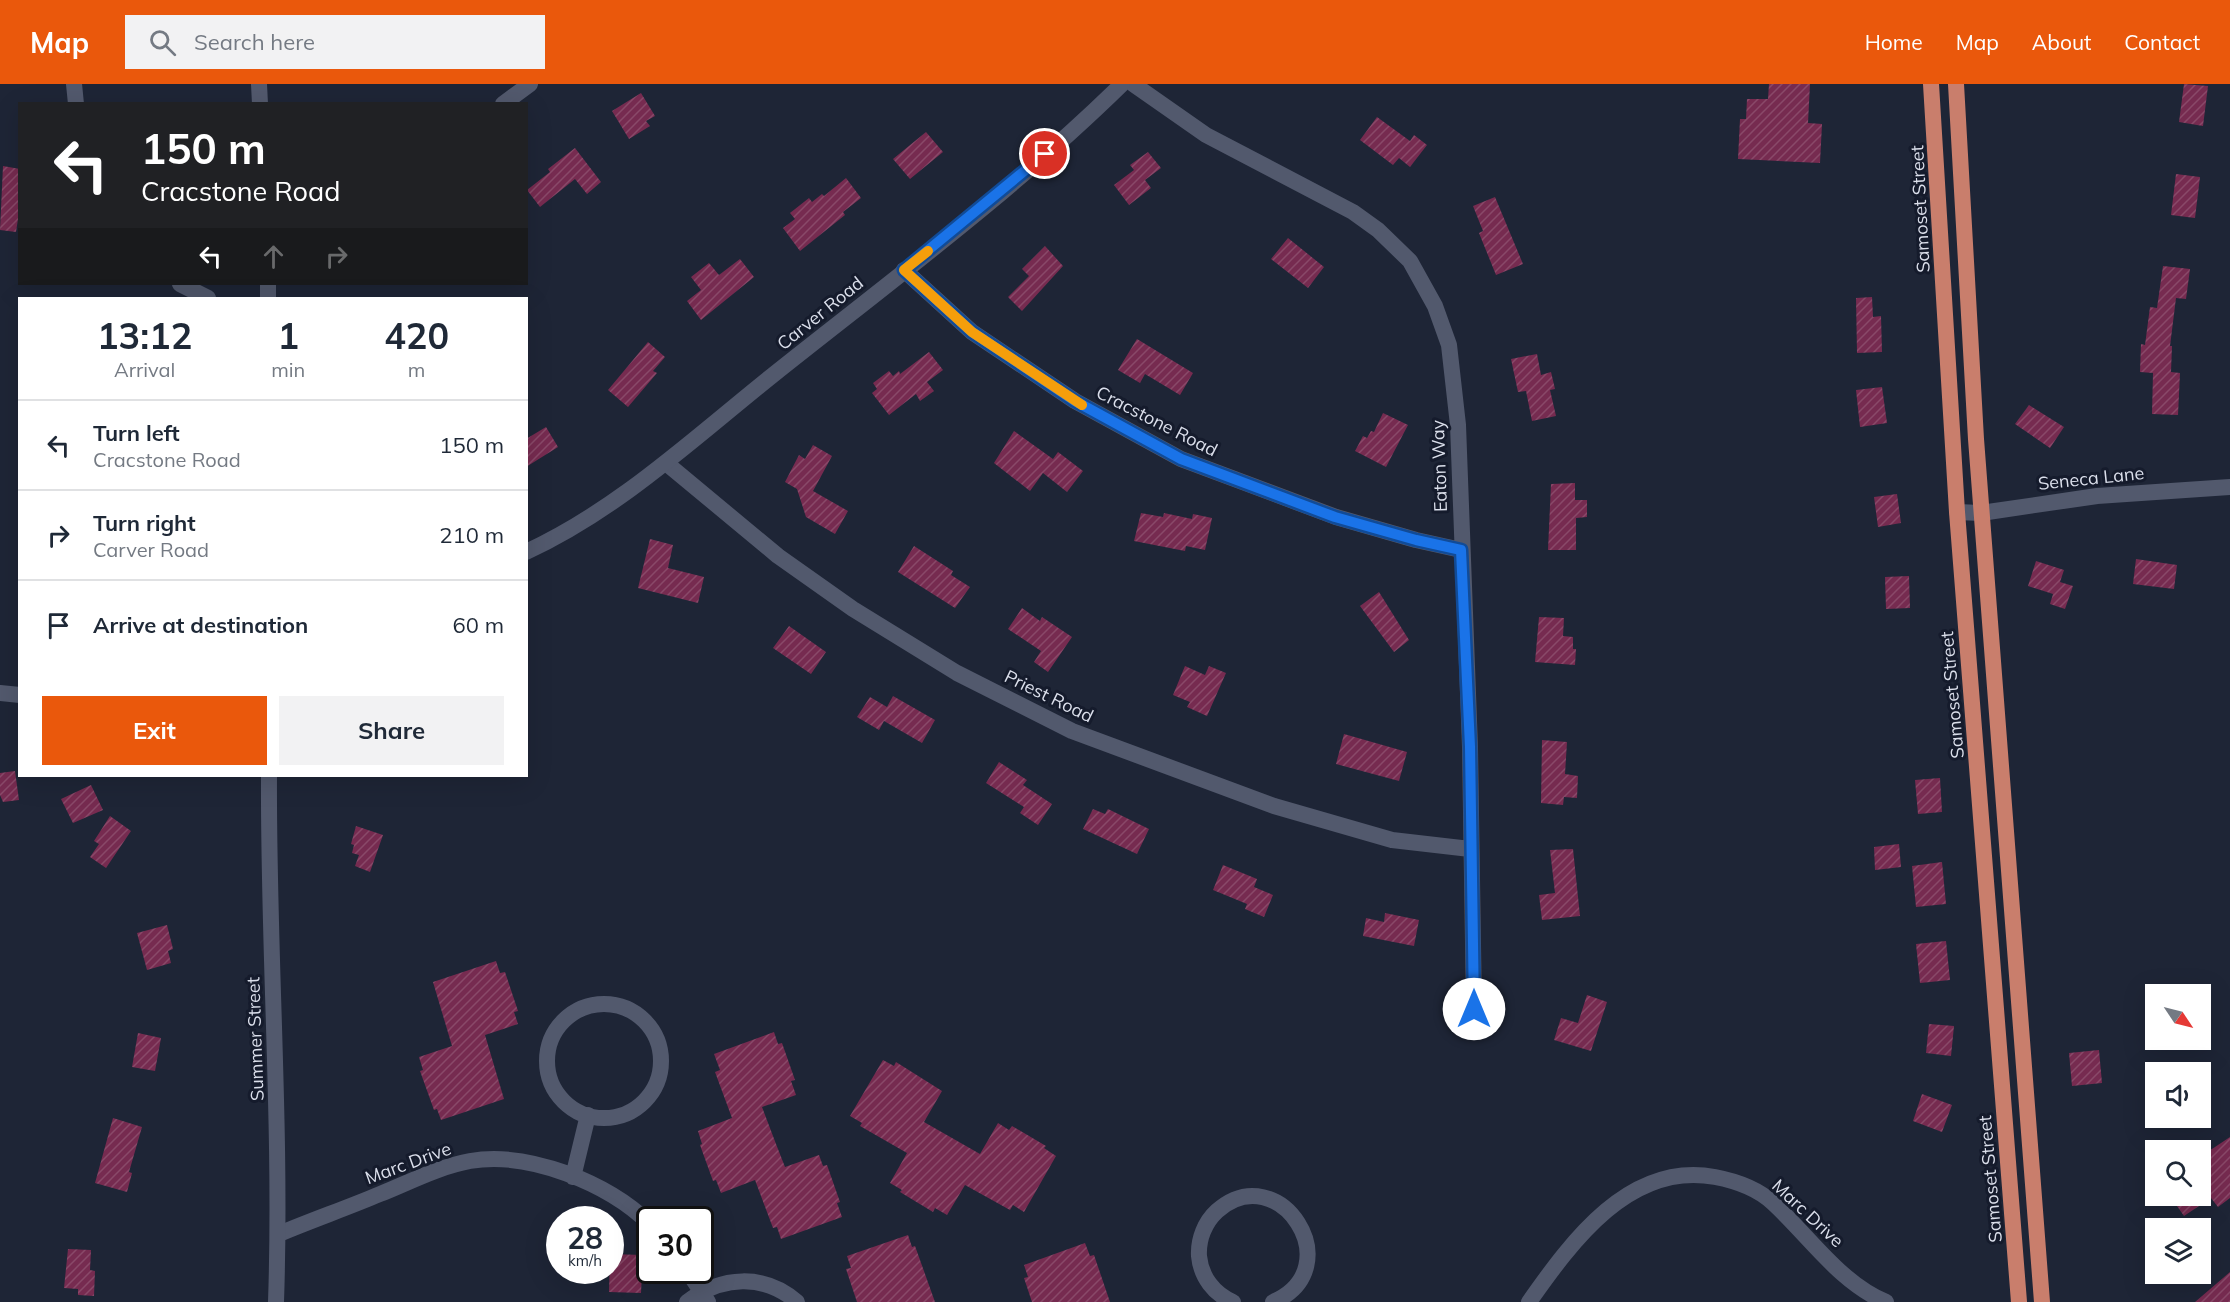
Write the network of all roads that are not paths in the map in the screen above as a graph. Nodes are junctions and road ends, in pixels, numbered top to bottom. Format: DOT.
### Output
graph roads {
  1 [pos="74,84"];
  2 [pos="259,84"];
  3 [pos="530,84"];
  4 [pos="1122,84"];
  5 [pos="1133,84"];
  6 [pos="1931,84"];
  7 [pos="1956,84"];
  8 [pos="76,102"];
  9 [pos="260,102"];
  10 [pos="506,102"];
  11 [pos="904,270"];
  12 [pos="182,285"];
  13 [pos="206,297"];
  14 [pos="666,463"];
  15 [pos="2230,488"];
  16 [pos="1957,512"];
  17 [pos="1981,513"];
  18 [pos="1461,550"];
  19 [pos="528,551"];
  20 [pos="0,693"];
  21 [pos="18,695"];
  22 [pos="269,777"];
  23 [pos="1470,849"];
  24 [pos="1474,1009"];
  25 [pos="588,1115"];
  26 [pos="573,1177"];
  27 [pos="636,1212"];
  28 [pos="279,1234"];
  29 [pos="692,1284"];
  30 [pos="698,1299"];
  31 [pos="276,1302"];
  32 [pos="797,1302"];
  33 [pos="1233,1302"];
  34 [pos="1273,1302"];
  35 [pos="1529,1302"];
  36 [pos="1886,1302"];
  37 [pos="2019,1302"];
  38 [pos="2042,1302"];
  1 -- 8 [label="street"];
  2 -- 9 [label="street"];
  3 -- 10 [label="street"];
  4 -- 11 [label="street, Carver Road"];
  5 -- 18 [label="street, Eaton Way"];
  6 -- 16 [label="highway, Samoset Street"];
  7 -- 17 [label="highway"];
  11 -- 14 [label="street, Carver Road"];
  11 -- 18 [label="street, Cracstone Road"];
  12 -- 13 [label="street"];
  14 -- 19 [label="street, Carver Road"];
  14 -- 23 [label="street, Priest Road"];
  15 -- 17 [label="street, Seneca Lane"];
  16 -- 17 [label="street, Seneca Lane"];
  16 -- 37 [label="highway, Samoset Street"];
  17 -- 38 [label="highway"];
  18 -- 23 [label="street, Eaton Way"];
  20 -- 21 [label="street"];
  22 -- 28 [label="street, Summer Street"];
  23 -- 24 [label="street, Eaton Way"];
  25 -- 25 [label="street"];
  25 -- 26 [label="street"];
  26 -- 27 [label="street, Marc Drive"];
  26 -- 28 [label="street, Marc Drive"];
  28 -- 31 [label="street, Summer Street"];
  29 -- 30 [label="street"];
  30 -- 32 [label="street"];
  33 -- 34 [label="street"];
  35 -- 36 [label="street, Marc Drive"];
}
